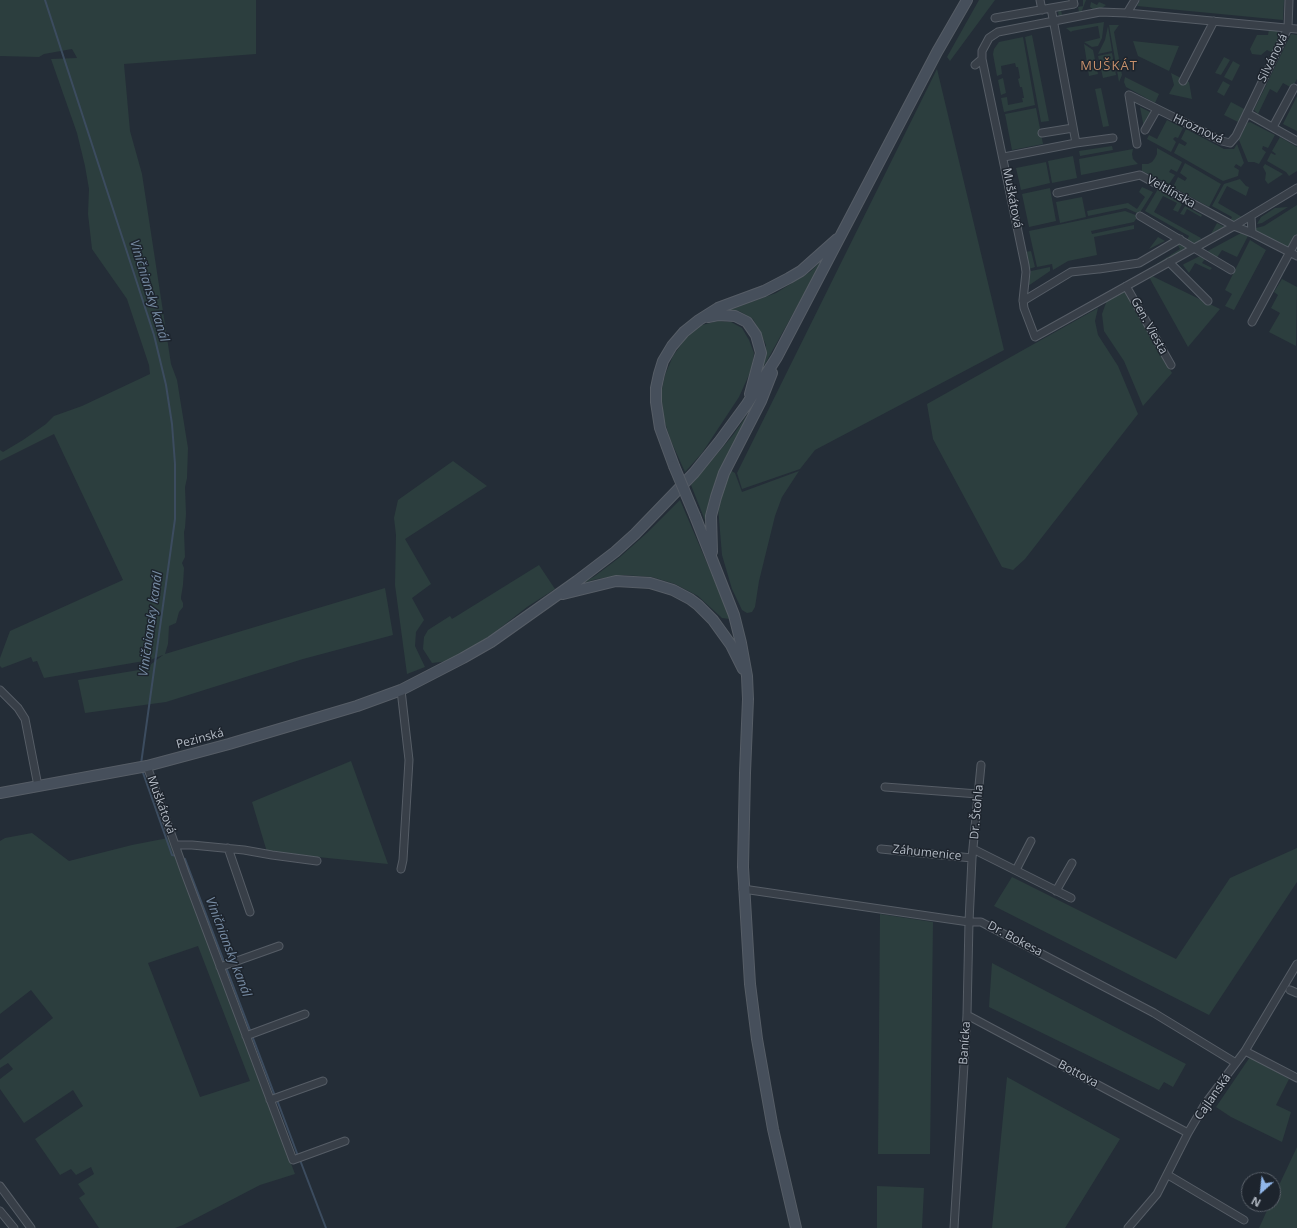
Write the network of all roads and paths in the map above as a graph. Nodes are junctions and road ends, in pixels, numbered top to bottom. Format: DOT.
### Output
graph roads {
  1 [pos="967,0"];
  2 [pos="1040,0"];
  3 [pos="1073,0"];
  4 [pos="1135,0"];
  5 [pos="1289,0"];
  6 [pos="1052,8"];
  7 [pos="1042,10"];
  8 [pos="1127,13"];
  9 [pos="995,18"];
  10 [pos="1053,21"];
  11 [pos="1214,21"];
  12 [pos="1288,28"];
  13 [pos="1297,29"];
  14 [pos="982,59"];
  15 [pos="975,65"];
  16 [pos="1183,81"];
  17 [pos="1294,88"];
  18 [pos="1157,109"];
  19 [pos="1246,113"];
  20 [pos="1273,127"];
  21 [pos="1073,128"];
  22 [pos="1145,130"];
  23 [pos="1042,133"];
  24 [pos="1113,138"];
  25 [pos="1297,141"];
  26 [pos="1076,142"];
  27 [pos="1137,144"];
  28 [pos="1004,157"];
  29 [pos="1297,188"];
  30 [pos="1057,193"];
  31 [pos="1140,216"];
  32 [pos="1251,216"];
  33 [pos="1234,226"];
  34 [pos="1252,233"];
  35 [pos="842,235"];
  36 [pos="1180,239"];
  37 [pos="1297,239"];
  38 [pos="1194,248"];
  39 [pos="1290,252"];
  40 [pos="1297,256"];
  41 [pos="1169,262"];
  42 [pos="1231,270"];
  43 [pos="1126,286"];
  44 [pos="1023,301"];
  45 [pos="1208,301"];
  46 [pos="699,320"];
  47 [pos="1252,322"];
  48 [pos="777,357"];
  49 [pos="1171,365"];
  50 [pos="747,404"];
  51 [pos="712,558"];
  52 [pos="556,596"];
  53 [pos="747,676"];
  54 [pos="0,690"];
  55 [pos="401,690"];
  56 [pos="981,765"];
  57 [pos="142,767"];
  58 [pos="38,786"];
  59 [pos="885,787"];
  60 [pos="0,793"];
  61 [pos="978,794"];
  62 [pos="1031,841"];
  63 [pos="175,845"];
  64 [pos="228,848"];
  65 [pos="881,848"];
  66 [pos="973,849"];
  67 [pos="972,858"];
  68 [pos="317,861"];
  69 [pos="1072,863"];
  70 [pos="401,869"];
  71 [pos="1016,870"];
  72 [pos="743,889"];
  73 [pos="1056,891"];
  74 [pos="1071,898"];
  75 [pos="250,912"];
  76 [pos="969,922"];
  77 [pos="279,946"];
  78 [pos="1297,964"];
  79 [pos="220,967"];
  80 [pos="1290,990"];
  81 [pos="1297,993"];
  82 [pos="305,1014"];
  83 [pos="967,1014"];
  84 [pos="246,1036"];
  85 [pos="1245,1051"];
  86 [pos="1236,1063"];
  87 [pos="1297,1078"];
  88 [pos="323,1081"];
  89 [pos="270,1100"];
  90 [pos="1188,1133"];
  91 [pos="345,1141"];
  92 [pos="1168,1175"];
  93 [pos="0,1186"];
  94 [pos="0,1210"];
  95 [pos="24,1218"];
  96 [pos="1244,1220"];
  97 [pos="14,1228"];
  98 [pos="31,1228"];
  99 [pos="796,1228"];
  100 [pos="954,1228"];
  101 [pos="1128,1228"];
  1 -- 35 [label="main road"];
  2 -- 7 [label="street"];
  3 -- 6 [label="street"];
  4 -- 8 [label="street"];
  5 -- 12 [label="street, Silvánová"];
  6 -- 7 [label="street"];
  6 -- 10 [label="street"];
  7 -- 9 [label="street"];
  8 -- 10 [label="street, Muškátová"];
  8 -- 11 [label="street, Muškátová"];
  10 -- 14 [label="street, Muškátová"];
  10 -- 21 [label="street"];
  11 -- 12 [label="street, Muškátová"];
  11 -- 16 [label="street"];
  12 -- 13 [label="street, Muškátová"];
  12 -- 19 [label="street, Silvánová"];
  14 -- 15 [label="street"];
  14 -- 28 [label="street, Muškátová"];
  17 -- 20 [label="street"];
  18 -- 19 [label="street, Hroznová"];
  18 -- 22 [label="street"];
  18 -- 27 [label="street, Hroznová"];
  19 -- 20 [label="street"];
  20 -- 25 [label="street"];
  21 -- 23 [label="street"];
  21 -- 26 [label="street"];
  24 -- 26 [label="street"];
  26 -- 28 [label="street"];
  28 -- 44 [label="street, Muškátová"];
  29 -- 32 [label="street"];
  30 -- 33 [label="street, Veltlínska"];
  31 -- 36 [label="street"];
  32 -- 33 [label="street"];
  32 -- 34 [label="street"];
  33 -- 34 [label="street, Veltlínska"];
  33 -- 38 [label="street"];
  34 -- 39 [label="street, Veltlínska"];
  35 -- 46 [label="main road"];
  35 -- 48 [label="main road"];
  36 -- 38 [label="street"];
  36 -- 44 [label="street"];
  37 -- 39 [label="street"];
  38 -- 41 [label="street"];
  38 -- 42 [label="street"];
  39 -- 40 [label="street, Veltlínska"];
  39 -- 47 [label="street"];
  41 -- 43 [label="street"];
  41 -- 45 [label="street"];
  43 -- 44 [label="street, Muškátová"];
  43 -- 49 [label="street, Gen. Viesta"];
  46 -- 50 [label="main road"];
  46 -- 51 [label="main road, bridge"];
  48 -- 50 [label="main road, Pezinská"];
  48 -- 51 [label="main road"];
  50 -- 52 [label="main road, Pezinská"];
  51 -- 53 [label="main road"];
  52 -- 53 [label="main road"];
  52 -- 55 [label="main road, Pezinská"];
  53 -- 72 [label="main road"];
  54 -- 58 [label="street"];
  55 -- 57 [label="main road, Pezinská"];
  55 -- 70 [label="street"];
  56 -- 61 [label="street, Dr. Štohla"];
  57 -- 58 [label="main road, Pezinská"];
  57 -- 63 [label="street, Muškátová"];
  58 -- 60 [label="main road, Pezinská"];
  59 -- 61 [label="street"];
  61 -- 66 [label="street, Dr. Štohla"];
  62 -- 71 [label="street"];
  63 -- 64 [label="street, Muškátová"];
  63 -- 79 [label="street, Muškátová"];
  64 -- 68 [label="street, Muškátová"];
  64 -- 75 [label="street"];
  65 -- 67 [label="street, Záhumenice"];
  66 -- 67 [label="street, Dr. Štohla"];
  66 -- 71 [label="street"];
  67 -- 76 [label="street, Banícka"];
  69 -- 73 [label="street"];
  71 -- 73 [label="street"];
  72 -- 76 [label="street, Dr. Bokesa"];
  72 -- 99 [label="main road"];
  73 -- 74 [label="street"];
  76 -- 83 [label="street, Banícka"];
  76 -- 86 [label="street, Dr. Bokesa"];
  77 -- 79 [label="street"];
  78 -- 85 [label="street, Cajlanská"];
  79 -- 84 [label="street, Muškátová"];
  80 -- 81 [label="street"];
  82 -- 84 [label="street"];
  83 -- 90 [label="street, Bottova"];
  83 -- 100 [label="street, Banícka"];
  84 -- 89 [label="street, Muškátová"];
  85 -- 86 [label="street, Cajlanská"];
  85 -- 87 [label="street"];
  86 -- 90 [label="street, Cajlanská"];
  88 -- 89 [label="street"];
  89 -- 91 [label="street, Muškátová"];
  90 -- 92 [label="street, Cajlanská"];
  92 -- 96 [label="street"];
  92 -- 101 [label="street, Cajlanská"];
  93 -- 95 [label="street"];
  94 -- 97 [label="street"];
  95 -- 97 [label="street"];
  95 -- 98 [label="street"];
}
